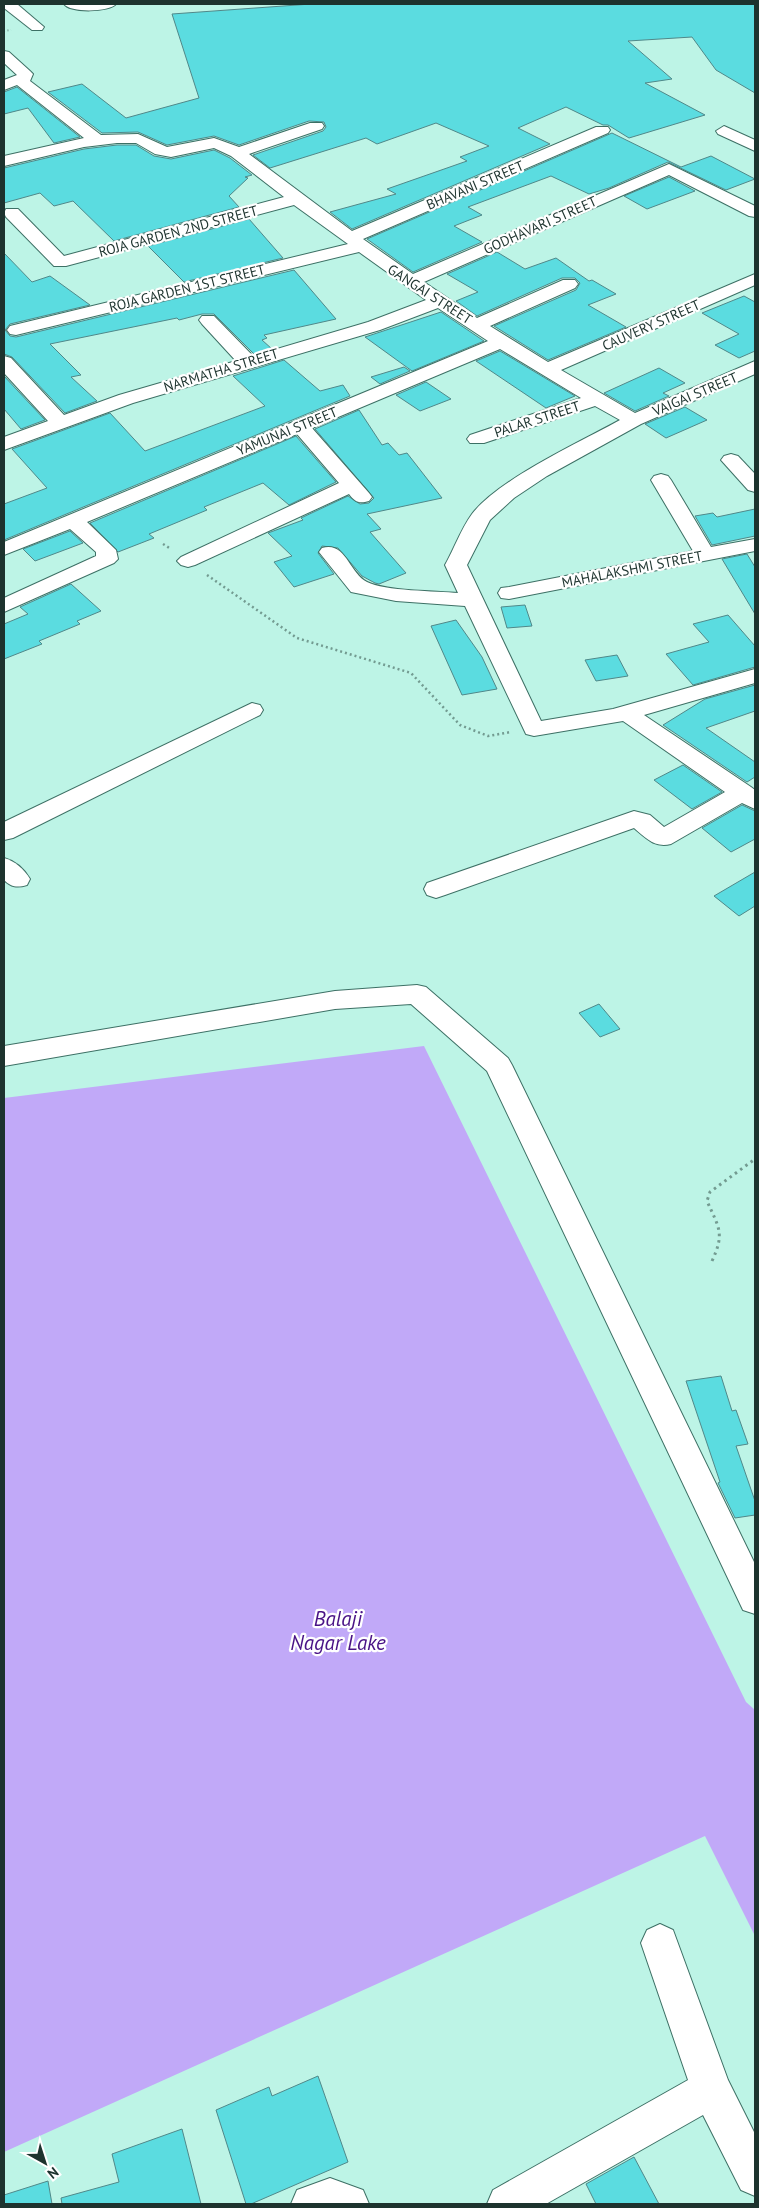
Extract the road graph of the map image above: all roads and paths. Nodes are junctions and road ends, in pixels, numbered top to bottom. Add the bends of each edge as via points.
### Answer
1 (8, 4) edge
2 (71, 4) edge
3 (110, 4) edge
4 (37, 27) dead end
5 (4, 55) edge
6 (24, 84) dead end
7 (4, 85) edge
8 (316, 126) dead end
9 (602, 130) dead end
10 (724, 131) dead end
11 (99, 141) junction
12 (755, 146) edge
13 (237, 153) junction
14 (4, 161) edge
15 (296, 199) junction
16 (755, 212) edge
17 (12, 213) dead end
18 (354, 243) junction
19 (755, 279) edge
20 (410, 282) junction
21 (569, 284) dead end
22 (440, 301) junction
23 (4, 315) edge
24 (208, 320) dead end
25 (477, 325) junction
26 (502, 342) junction
27 (10, 356) edge
28 (248, 362) junction
29 (755, 367) edge
30 (546, 370) junction
31 (598, 399) junction
32 (634, 420) junction
33 (60, 423) junction
34 (300, 426) junction
35 (477, 439) dead end
36 (4, 444) edge
37 (732, 460) dead end
38 (661, 480) dead end
39 (755, 486) edge
40 (72, 520) junction
41 (163, 544) dead end
42 (755, 545) edge
43 (4, 549) edge
44 (329, 552) dead end
45 (705, 554) junction
46 (188, 562) junction
47 (509, 593) dead end
48 (474, 600) junction
49 (4, 606) edge
50 (755, 676) edge
51 (252, 710) dead end
52 (626, 713) junction
53 (534, 728) junction
54 (749, 796) edge
55 (4, 832) edge
56 (436, 889) dead end
57 (4, 1056) edge
58 (755, 1159) edge
59 (712, 1261) dead end
60 (755, 1599) edge
61 (660, 1943) dead end
62 (711, 2089) junction
63 (755, 2176) edge
64 (311, 2204) edge
65 (349, 2204) edge
66 (508, 2204) edge

1 - 4 street
2 - 3 street
5 - 7 street via 25,74 24,78
6 - 11 street
8 - 13 street
9 - 18 street, BHAVANI STREET
10 - 12 street
11 - 13 street, GANGAI STREET via 143,139 170,153 212,143
11 - 14 street, GANGAI STREET
13 - 15 street, GANGAI STREET
15 - 17 street, ROJA GARDEN 2ND STREET via 60,262
15 - 18 street, GANGAI STREET
16 - 20 street, GODHAVARI STREET via 669,169
18 - 20 street, GANGAI STREET
18 - 27 street, ROJA GARDEN 1ST STREET
19 - 30 street, CAUVERY STREET
20 - 22 street, GANGAI STREET
21 - 25 street
22 - 25 street, GANGAI STREET
22 - 28 street, NARMATHA STREET via 374,326
23 - 27 street
24 - 28 street
25 - 26 street, GANGAI STREET
26 - 30 street, GANGAI STREET
26 - 34 street, YAMUNAI STREET
27 - 33 street
28 - 33 street, NARMATHA STREET
29 - 32 street, VAIGAI STREET
30 - 31 street, GANGAI STREET
31 - 32 street, GANGAI STREET
31 - 35 street, PALAR STREET
32 - 48 street, VAIGAI STREET via 540,472 481,518 456,565
33 - 36 street, NARMATHA STREET
34 - 40 street, YAMUNAI STREET
34 - 46 street via 357,491
37 - 39 street
38 - 45 street
40 - 43 street, YAMUNAI STREET
40 - 49 street via 106,550 107,559
41 - 46 path
42 - 45 street, MAHALAKSHMI STREET
44 - 48 street via 359,587 396,595
45 - 47 street, MAHALAKSHMI STREET
46 - 53 path via 297,638 411,673 460,725 488,736
48 - 53 street
50 - 52 street
51 - 55 street
52 - 53 street
52 - 54 street
54 - 56 street via 662,838 634,819
57 - 60 street via 335,1000 417,994 498,1065
58 - 59 path via 710,1192 707,1201 720,1231 720,1244
61 - 62 street
62 - 63 street
62 - 66 street
64 - 65 street via 330,2198

